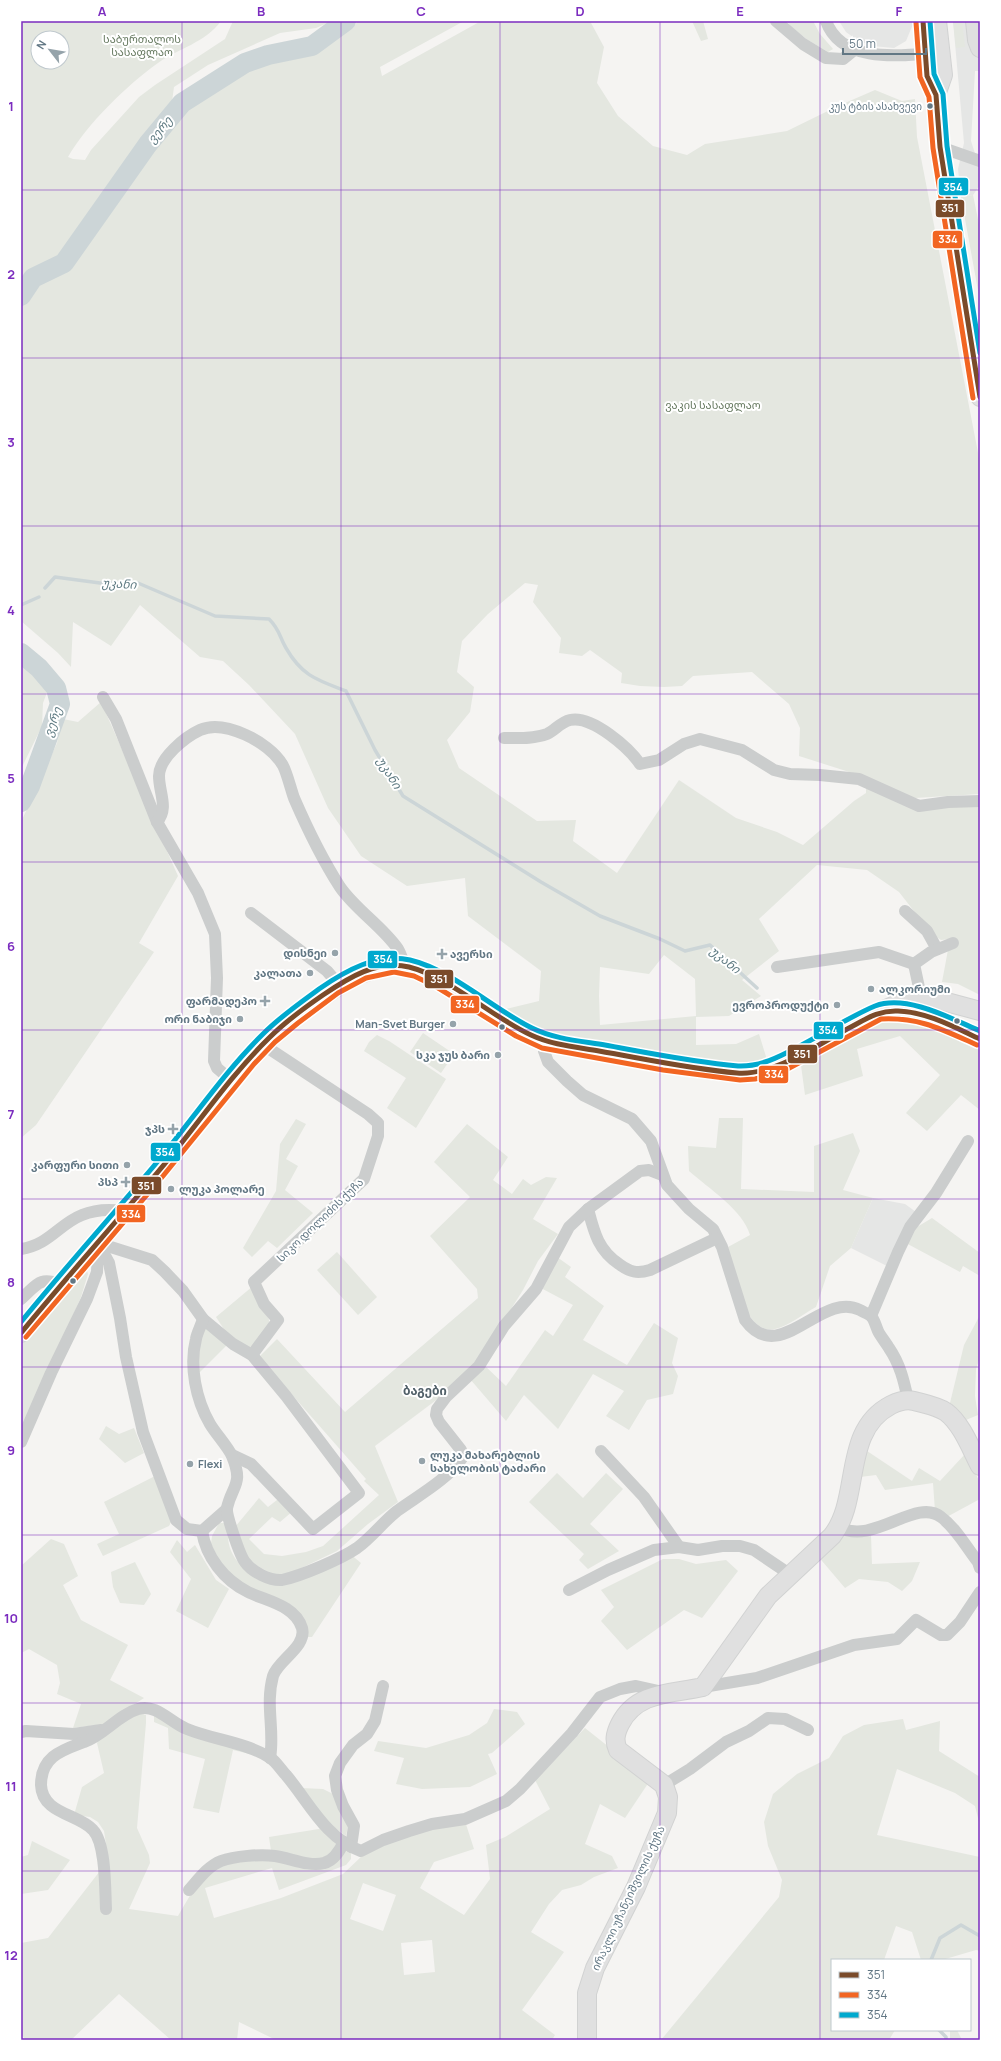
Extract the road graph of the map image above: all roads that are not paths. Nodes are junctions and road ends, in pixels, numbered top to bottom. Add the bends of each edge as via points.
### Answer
1 (776, 21) edge
2 (826, 21) edge
3 (923, 21) edge
4 (937, 21) edge
5 (975, 21) edge
6 (980, 48) edge
7 (854, 50) junction
8 (933, 53) junction
9 (940, 147) junction
10 (980, 161) edge
11 (980, 397) edge
12 (103, 697) dead end
13 (504, 738) dead end
14 (980, 801) edge
15 (157, 822) junction
16 (905, 911) dead end
17 (251, 913) dead end
18 (953, 944) dead end
19 (937, 949) junction
20 (914, 964) junction
21 (405, 966) junction
22 (777, 967) dead end
23 (339, 985) junction
24 (921, 997) junction
25 (980, 1011) edge
26 (879, 1012) junction
27 (980, 1039) edge
28 (544, 1041) junction
29 (262, 1044) junction
30 (231, 1080) junction
31 (968, 1141) dead end
32 (662, 1176) junction
33 (588, 1209) junction
34 (124, 1211) junction
35 (717, 1238) junction
36 (98, 1244) junction
37 (21, 1249) edge
38 (61, 1284) junction
39 (21, 1299) edge
40 (871, 1316) junction
41 (203, 1319) junction
42 (21, 1333) edge
43 (252, 1355) junction
44 (908, 1400) junction
45 (21, 1442) edge
46 (601, 1451) dead end
47 (232, 1455) junction
48 (980, 1466) edge
49 (227, 1509) junction
50 (839, 1527) junction
51 (202, 1531) junction
52 (679, 1547) junction
53 (980, 1568) edge
54 (789, 1576) junction
55 (569, 1590) dead end
56 (980, 1592) edge
57 (383, 1686) dead end
58 (703, 1687) junction
59 (664, 1692) junction
60 (106, 1729) junction
61 (808, 1730) dead end
62 (21, 1732) edge
63 (270, 1758) junction
64 (664, 1785) junction
65 (347, 1844) junction
66 (190, 1890) dead end
67 (106, 1909) dead end
68 (587, 2040) edge

1 - 7 street via 803,44 826,58 843,59
2 - 7 street via 828,28 838,40
3 - 8 main road
4 - 8 main road
5 - 6 main road
7 - 8 street via 893,55
8 - 9 main road via 943,75 936,96
9 - 10 street
9 - 11 main road
12 - 15 street via 116,719
13 - 14 street via 547,734 572,720 586,721 615,740 640,764 660,760 684,744 700,739 742,750 760,763 790,774 858,779 919,806
15 - 21 street via 164,810 159,774 171,752 199,731 210,727 227,728 258,742 283,764 294,799 322,857 342,889 399,950
15 - 30 street via 198,893 215,934 217,978 214,1061 217,1068
16 - 19 street via 927,931
17 - 23 street via 327,971
18 - 19 street
19 - 20 street
20 - 22 street via 879,952
20 - 24 street
21 - 23 main road via 379,968 352,977
21 - 28 main road via 439,980 502,1020
23 - 29 main road via 286,1022
24 - 25 main road
24 - 26 main road
26 - 27 main road via 898,1011 928,1016
26 - 28 main road via 784,1063 754,1072 727,1072 664,1063
28 - 32 street via 548,1062 567,1081 583,1095 625,1114 638,1124 655,1149
29 - 30 main road
29 - 43 street, სიკო დოლიძის ქუჩა via 368,1114 378,1123 378,1136 364,1179 254,1282 264,1304 278,1320
30 - 34 main road
31 - 40 street via 936,1193 910,1227
32 - 33 street via 649,1170 640,1171
32 - 35 street via 674,1194 706,1222
33 - 35 street via 596,1238 602,1249 630,1272 650,1270
33 - 49 street via 569,1227 536,1289 504,1326 479,1366 437,1409 436,1415 461,1450 462,1458 443,1478 395,1512 356,1548 330,1563 281,1580 266,1578 245,1564 239,1554
34 - 36 main road
34 - 37 street via 111,1209 80,1215 43,1242 34,1247
35 - 40 street via 726,1258 745,1320 755,1332 777,1336 840,1308 850,1307
36 - 38 main road
36 - 41 street via 152,1260 183,1291
36 - 45 street via 97,1272 87,1299
36 - 51 street via 109,1263 143,1432 176,1520 187,1529
38 - 39 street via 48,1280 41,1282
38 - 42 main road
40 - 44 street via 878,1333 898,1362
41 - 43 street via 233,1344
41 - 47 street via 196,1339 194,1365 198,1396 207,1418
43 - 47 street via 359,1493 313,1530 251,1464
44 - 48 main road via 935,1407 950,1416
44 - 50 main road via 896,1402 886,1408 868,1427 855,1459 846,1508
46 - 52 street via 644,1497
47 - 49 street via 238,1477
49 - 51 street
50 - 53 street via 858,1532 884,1526 910,1515 934,1513 947,1523
50 - 54 main road
51 - 63 street via 207,1551 225,1576 246,1592 274,1602 290,1612 302,1629 296,1648 280,1663 273,1674 269,1695 272,1744
52 - 54 street via 698,1550 722,1546 754,1550
52 - 55 street via 654,1550
54 - 58 main road via 768,1596
56 - 58 street via 948,1635 940,1635 916,1620 897,1639 854,1645 757,1678
57 - 65 street via 375,1721 367,1734 353,1746 340,1763 335,1776 343,1806 354,1826
58 - 59 main road
59 - 64 main road via 633,1706 623,1717 614,1742 618,1750
59 - 65 street via 636,1686 600,1697 572,1733 506,1801 465,1819 409,1830 361,1851
60 - 62 street via 74,1734
60 - 63 street via 138,1709 152,1709 188,1730 250,1748
60 - 67 street via 90,1740 57,1752 48,1762 41,1786 55,1809 94,1830 103,1855
61 - 64 street via 785,1718 768,1718 726,1742
63 - 65 street via 300,1791 319,1820
64 - 68 main road, ირაკლი უჩანეიშვილის ქუჩა via 668,1797 667,1813 636,1887 598,1962 588,1993
65 - 66 street via 337,1855 324,1863 305,1862 274,1855 235,1857 219,1861 207,1870

